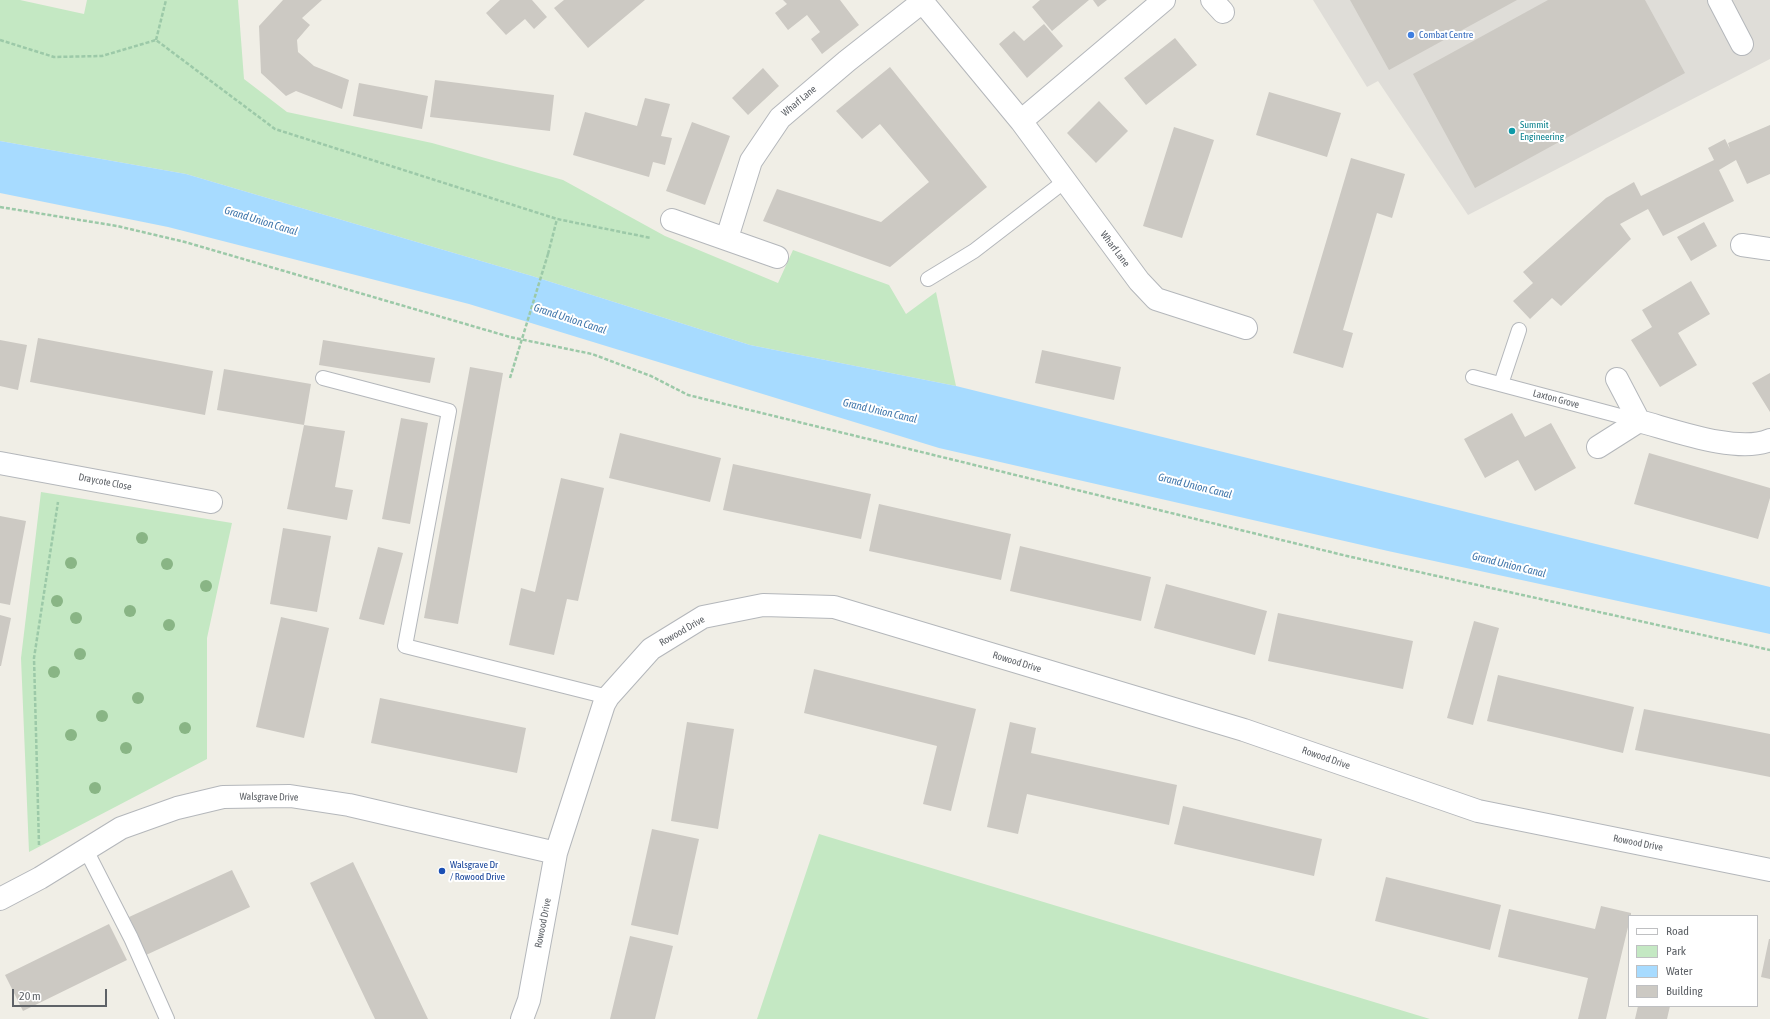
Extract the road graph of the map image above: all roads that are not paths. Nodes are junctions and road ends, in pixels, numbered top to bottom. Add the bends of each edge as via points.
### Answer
1 (1164, 0) edge
2 (1719, 0) edge
3 (922, 1) edge
4 (1742, 44) dead end
5 (1021, 121) junction
6 (1065, 181) junction
7 (672, 220) road end
8 (727, 238) junction
9 (1742, 245) dead end
10 (1770, 249) edge
11 (777, 256) dead end
12 (928, 279) dead end
13 (1246, 328) dead end
14 (1519, 330) dead end
15 (1473, 377) dead end
16 (322, 378) dead end
17 (1617, 379) dead end
18 (1501, 384) junction
19 (1639, 421) junction
20 (1770, 440) edge
21 (1598, 447) dead end
22 (0, 463) edge
23 (211, 502) dead end
24 (608, 697) junction
25 (86, 850) junction
26 (556, 853) junction
27 (1770, 870) edge
28 (0, 900) edge
29 (167, 1019) edge
30 (522, 1019) edge

1 - 5 street
2 - 4 street
3 - 5 street, Wharf Lane
3 - 8 street, Wharf Lane via 780,118 751,160
5 - 6 street, Wharf Lane
6 - 12 lane via 974,251
6 - 13 street, Wharf Lane via 1139,281 1156,299
7 - 8 street
8 - 11 street
9 - 10 street
14 - 18 lane
15 - 18 lane, Laxton Grove
16 - 24 lane via 449,411 405,646
17 - 19 street
18 - 19 lane, Laxton Grove
19 - 20 street, Laxton Grove via 1727,444 1763,443
19 - 21 street
22 - 23 street, Draycote Close
24 - 26 street, Rowood Drive
24 - 27 street, Rowood Drive via 651,649 703,617 763,605 834,607 1244,730 1478,811
25 - 26 street, Walsgrave Drive via 121,828 177,808 223,797 290,796 349,806
25 - 28 street, Walsgrave Drive
25 - 29 lane via 131,938
26 - 30 street, Rowood Drive via 529,1000

